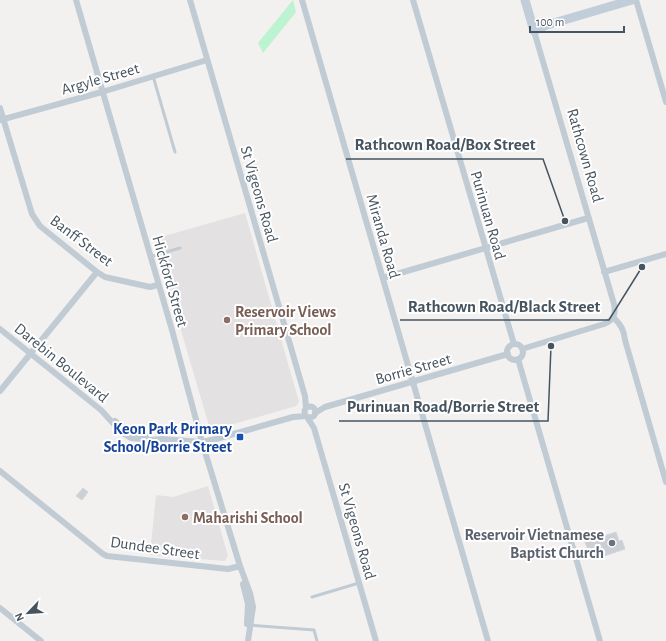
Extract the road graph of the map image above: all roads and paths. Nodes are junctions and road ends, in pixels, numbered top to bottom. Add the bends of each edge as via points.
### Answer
1 (76, 0) edge
2 (190, 0) edge
3 (302, 0) edge
4 (413, 0) edge
5 (525, 0) edge
6 (632, 0) edge
7 (636, 0) edge
8 (534, 29) junction
9 (207, 60) junction
10 (153, 76) junction
11 (102, 92) junction
12 (666, 102) edge
13 (0, 108) edge
14 (2, 120) edge
15 (175, 152) dead end
16 (588, 218) junction
17 (180, 248) dead end
18 (485, 249) junction
19 (666, 254) edge
20 (150, 257) junction
21 (97, 272) junction
22 (604, 272) junction
23 (383, 278) junction
24 (158, 285) junction
25 (612, 319) junction
26 (0, 329) edge
27 (514, 344) junction
28 (522, 349) junction
29 (31, 353) junction
30 (508, 354) junction
31 (518, 359) junction
32 (412, 382) junction
33 (0, 391) edge
34 (310, 412) junction
35 (202, 442) junction
36 (0, 470) edge
37 (666, 482) edge
38 (241, 567) junction
39 (360, 583) junction
40 (312, 597) dead end
41 (0, 608) edge
42 (249, 625) junction
43 (248, 638) edge
44 (41, 641) edge
45 (317, 641) edge
46 (376, 641) edge
47 (488, 641) edge
48 (600, 641) edge

1 - 11 street, Hickford Street
2 - 9 street, St Vigeons Road
3 - 23 street, Miranda Road
4 - 18 street, Purinuan Road
5 - 8 street, Rathcown Road
6 - 8 street via 547,25 539,25
7 - 12 street
8 - 16 street, Rathcown Road
9 - 10 street, Argyle Street
9 - 34 street, St Vigeons Road
10 - 11 street, Argyle Street
10 - 15 lane
11 - 14 street, Argyle Street
11 - 20 street, Hickford Street
13 - 14 street, Banff Street
14 - 21 street, Banff Street via 32,214 40,226
16 - 18 street
16 - 22 street, Rathcown Road
17 - 20 lane
18 - 23 street
18 - 27 street, Purinuan Road
19 - 22 street
20 - 24 street, Hickford Street
21 - 24 street, Banff Street via 105,277 150,287
21 - 29 street
22 - 25 street, Rathcown Road via 615,309
23 - 32 street, Miranda Road
24 - 35 street, Hickford Street
25 - 28 street via 603,325
25 - 37 street via 624,340
26 - 29 street, Darebin Boulevard
27 - 28 street
27 - 30 street via 509,348
28 - 31 street via 522,356
29 - 33 street
29 - 35 street, Darebin Boulevard via 107,416 133,434
30 - 31 street via 511,358
30 - 32 street, Borrie Street
31 - 48 street
32 - 34 street, Borrie Street
32 - 47 street, Miranda Road
34 - 35 street
34 - 39 street, St Vigeons Road
35 - 38 street, Hickford Street
36 - 38 street, Dundee Street via 107,556 228,569
38 - 42 street, Hickford Street via 252,602
39 - 40 lane
39 - 46 street, St Vigeons Road
41 - 44 street
42 - 43 street, Hickford Street
42 - 45 lane via 314,630

